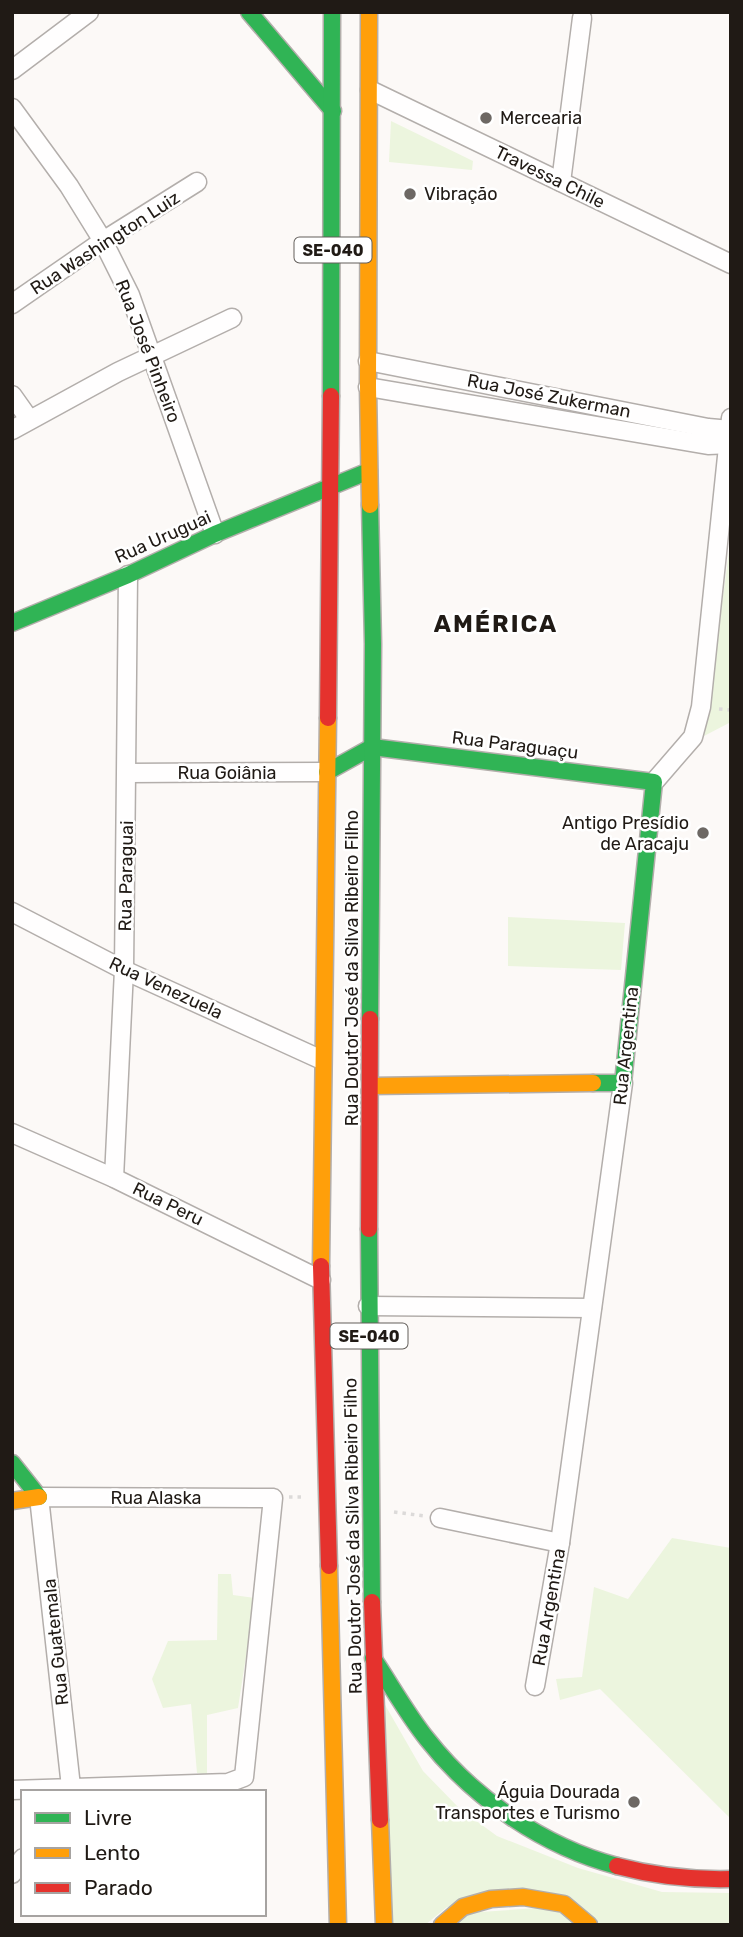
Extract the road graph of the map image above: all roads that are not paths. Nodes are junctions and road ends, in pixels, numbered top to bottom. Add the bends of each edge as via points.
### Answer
1 (89, 12) edge
2 (249, 12) edge
3 (332, 12) edge
4 (369, 12) edge
5 (582, 18) dead end
6 (12, 70) edge
7 (370, 90) junction
8 (12, 108) edge
9 (333, 111) junction
10 (561, 182) junction
11 (197, 183) dead end
12 (103, 242) junction
13 (731, 264) edge
14 (12, 304) edge
15 (232, 318) dead end
16 (150, 355) junction
17 (368, 361) junction
18 (368, 387) junction
19 (12, 395) edge
20 (29, 419) junction
21 (12, 430) edge
22 (730, 433) edge
23 (369, 471) junction
24 (330, 488) junction
25 (215, 534) junction
26 (128, 575) junction
27 (12, 623) edge
28 (372, 747) junction
29 (327, 772) junction
30 (127, 774) junction
31 (654, 782) junction
32 (12, 912) edge
33 (124, 970) junction
34 (323, 1060) junction
35 (623, 1083) junction
36 (370, 1086) junction
37 (12, 1133) edge
38 (114, 1178) junction
39 (321, 1280) junction
40 (368, 1306) junction
41 (592, 1308) junction
42 (12, 1463) edge
43 (39, 1497) junction
44 (12, 1501) edge
45 (440, 1518) road end
46 (560, 1543) junction
47 (373, 1658) junction
48 (535, 1686) dead end
49 (12, 1790) edge
50 (69, 1790) edge
51 (731, 1879) edge
52 (338, 1925) edge
53 (384, 1925) edge
54 (442, 1925) edge
55 (589, 1925) edge

1 - 6 street
2 - 9 main road
3 - 9 main road, Rua Doutor José da Silva Ribeiro Filho / SE-040
4 - 7 main road, Rua Doutor José da Silva Ribeiro Filho / SE-040
5 - 10 street
7 - 10 street, Travessa Chile
7 - 17 main road, Rua Doutor José da Silva Ribeiro Filho / SE-040
8 - 12 street, Rua José Pinheiro
9 - 24 main road, Rua Doutor José da Silva Ribeiro Filho / SE-040
10 - 13 street, Travessa Chile
11 - 12 street, Rua Washington Luiz
12 - 14 street, Rua Washington Luiz
12 - 16 street, Rua José Pinheiro via 130,295
15 - 16 street
16 - 20 street
16 - 25 street, Rua José Pinheiro
17 - 18 main road, Rua Doutor José da Silva Ribeiro Filho / SE-040
17 - 22 street, Rua José Zukerman
18 - 22 street, Rua José Zukerman via 708,445
18 - 23 main road, Rua Doutor José da Silva Ribeiro Filho / SE-040
19 - 20 street
20 - 21 street
22 - 31 street via 701,707 693,737
23 - 24 main road, Rua Uruguai
23 - 28 main road, Rua Doutor José da Silva Ribeiro Filho / SE-040
24 - 25 main road, Rua Uruguai
24 - 29 main road, Rua Doutor José da Silva Ribeiro Filho / SE-040
25 - 26 main road, Rua Uruguai
26 - 27 main road, Rua Uruguai
26 - 30 street, Rua Paraguai
28 - 29 main road
28 - 31 main road, Rua Paraguaçu
28 - 36 main road, Rua Doutor José da Silva Ribeiro Filho / SE-040
29 - 30 street, Rua Goiânia
29 - 34 main road, Rua Doutor José da Silva Ribeiro Filho / SE-040
30 - 33 street, Rua Paraguai
31 - 35 main road, Rua Argentina
32 - 33 street, Rua Venezuela
33 - 34 street, Rua Venezuela
33 - 38 street, Rua Paraguai
34 - 39 main road, Rua Doutor José da Silva Ribeiro Filho / SE-040
35 - 36 main road
35 - 41 street, Rua Argentina
36 - 40 main road, Rua Doutor José da Silva Ribeiro Filho / SE-040
37 - 38 street, Rua Peru
38 - 39 street, Rua Peru
39 - 52 main road, Rua Doutor José da Silva Ribeiro Filho / SE-040
40 - 41 street
40 - 47 main road, Rua Doutor José da Silva Ribeiro Filho / SE-040
41 - 46 street, Rua Argentina
42 - 43 main road
43 - 44 main road
43 - 50 street, Rua Guatemala
43 - 50 street, Rua Alaska via 272,1497 243,1777 228,1783
45 - 46 street
46 - 48 street, Rua Argentina
47 - 51 main road via 449,1766 486,1798 549,1840 603,1862 669,1878
47 - 53 main road, Rua Doutor José da Silva Ribeiro Filho / SE-040
49 - 50 street
54 - 55 main road via 463,1907 523,1897 564,1904

